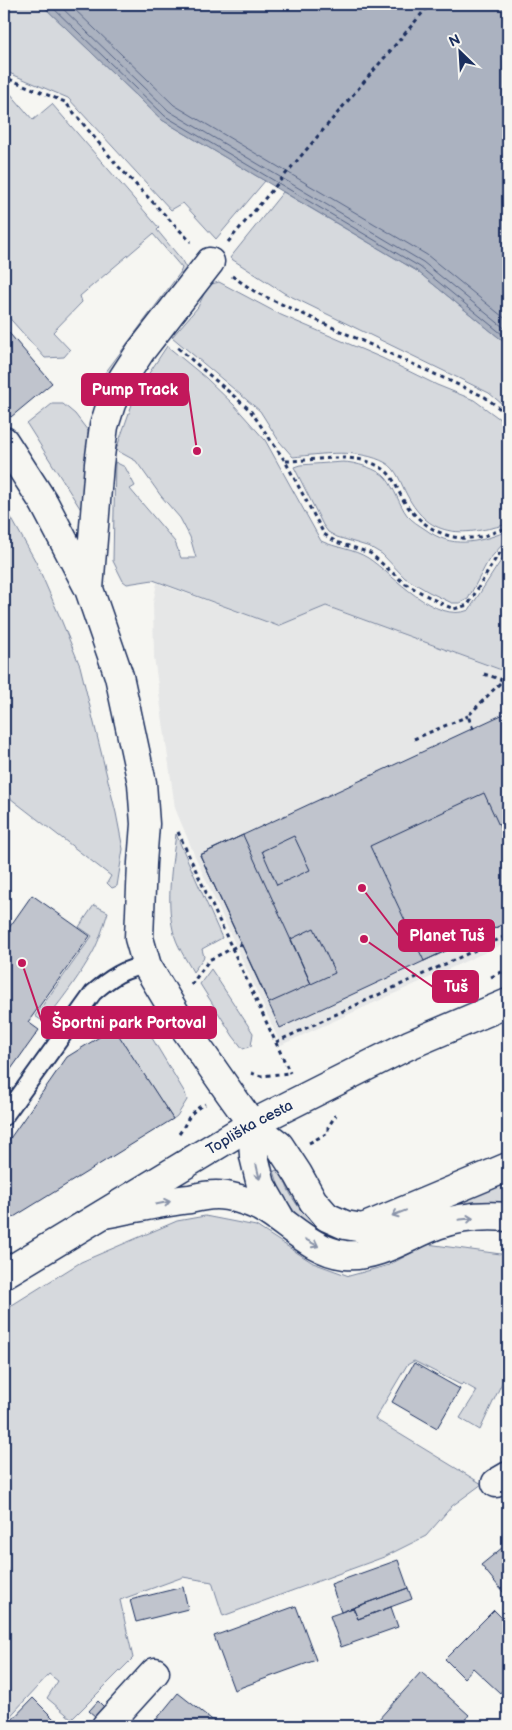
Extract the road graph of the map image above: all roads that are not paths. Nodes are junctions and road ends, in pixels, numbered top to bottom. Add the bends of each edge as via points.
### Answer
1 (210, 262) road end
2 (4, 441) edge
3 (89, 589) junction
4 (147, 966) junction
5 (508, 1003) edge
6 (4, 1117) edge
7 (252, 1124) junction
8 (508, 1167) edge
9 (98, 1216) junction
10 (508, 1217) edge
11 (282, 1221) junction
12 (4, 1274) edge
13 (155, 1672) dead end
14 (106, 1726) edge

1 - 3 street via 140,352 111,404 104,426 99,464
2 - 3 street via 44,503
3 - 4 street via 119,676 142,783 145,824 139,938
4 - 6 lane via 125,970 93,993
4 - 7 street via 183,1026
5 - 7 street, Topliška cesta via 409,1045
8 -> 7 street via 363,1228 345,1226 327,1217 313,1201 279,1145
7 - 9 street, Topliška cesta
7 -> 11 street via 254,1156 261,1185
9 -> 11 street via 168,1201 217,1195 259,1206
9 - 12 street, Topliška cesta
11 -> 10 street via 308,1242 345,1255 367,1254 438,1224 459,1219
13 - 14 street

